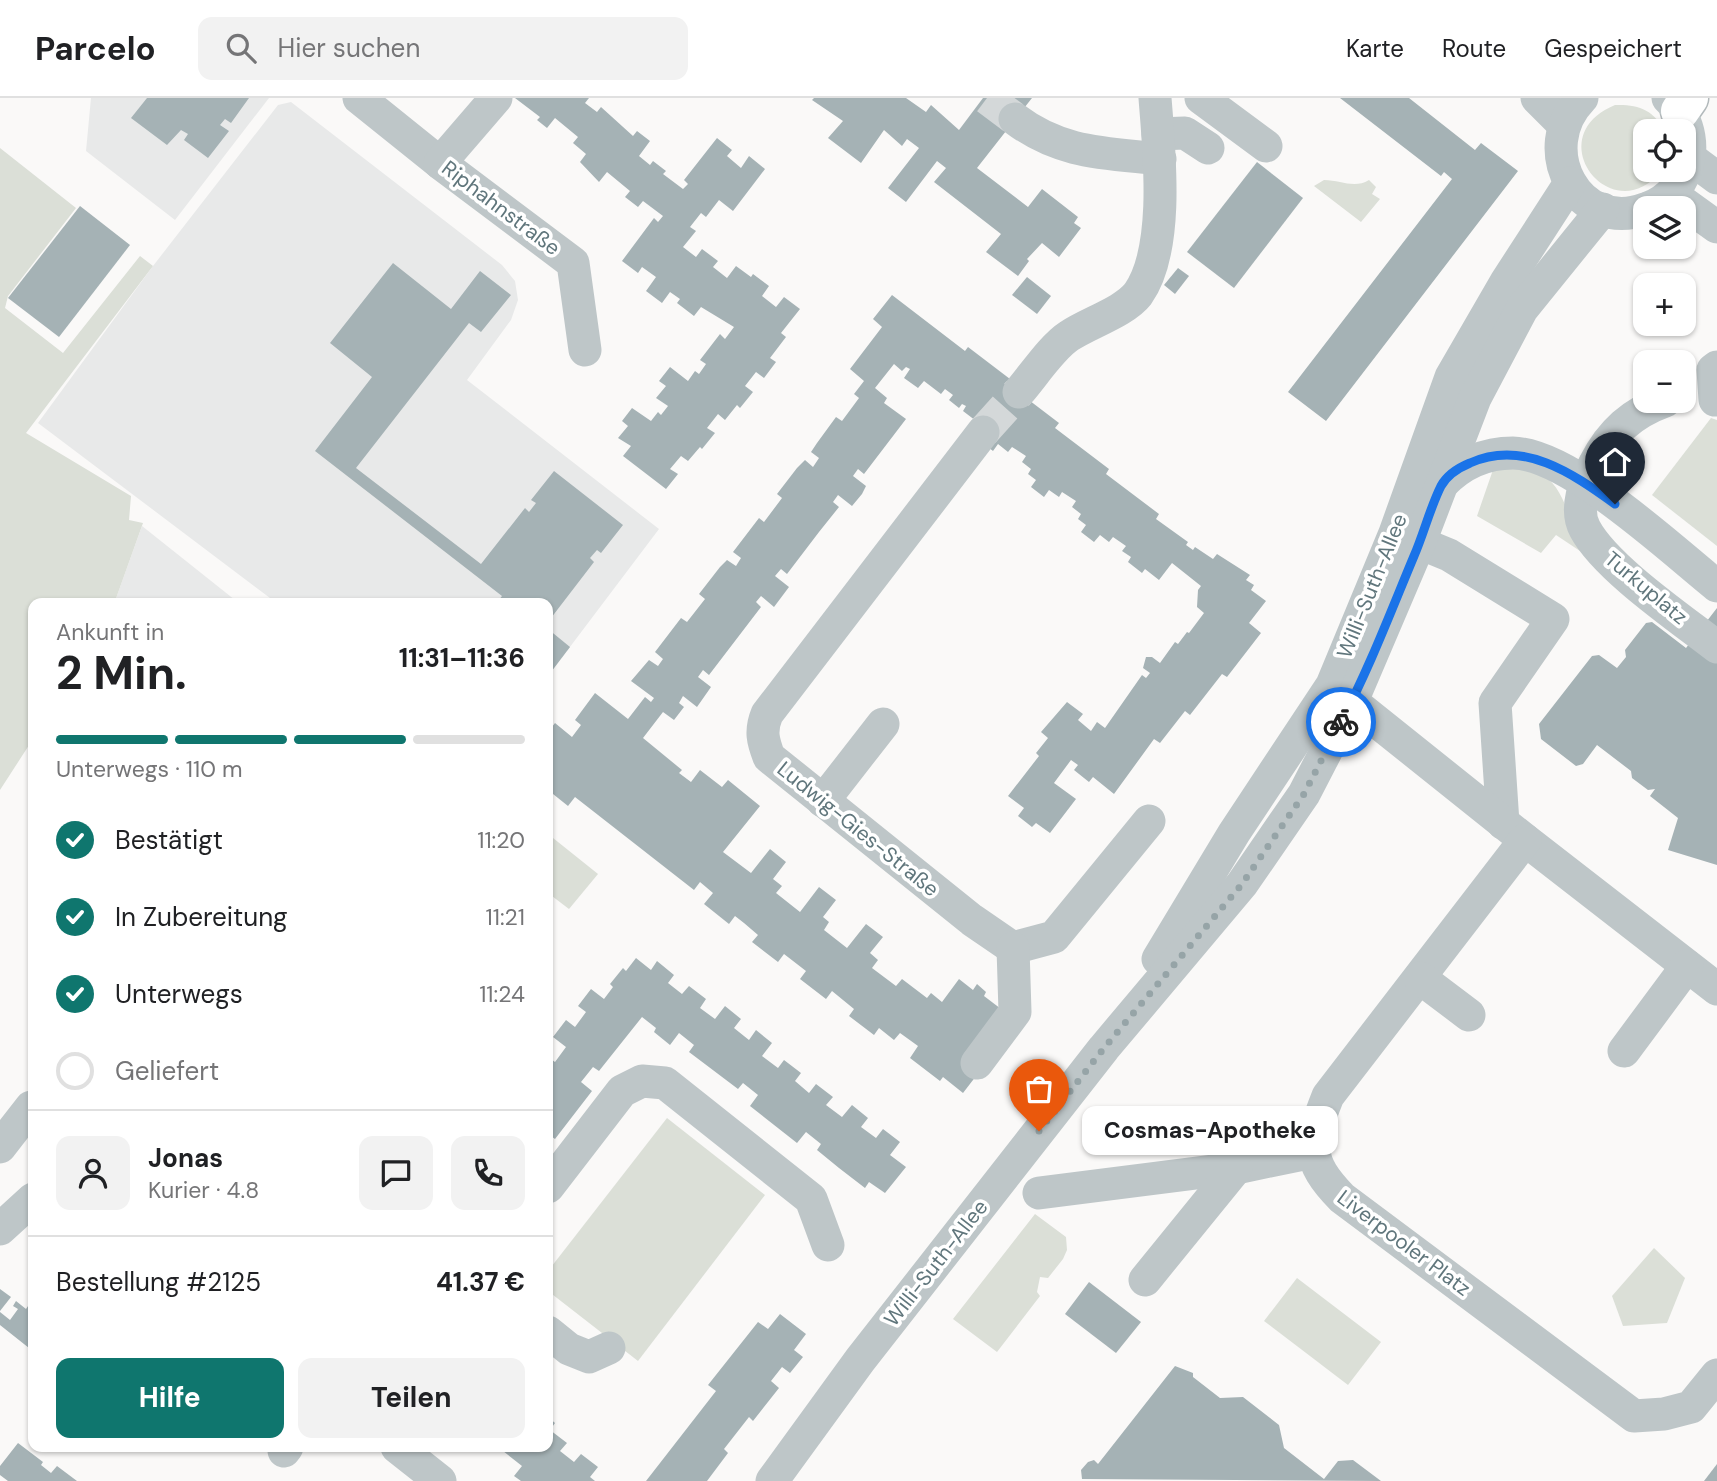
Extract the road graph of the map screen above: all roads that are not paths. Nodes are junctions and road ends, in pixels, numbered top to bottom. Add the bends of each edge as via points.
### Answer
1 (359, 98) edge
2 (496, 98) edge
3 (1155, 98) edge
4 (1201, 98) edge
5 (1537, 98) edge
6 (1679, 102) edge
7 (1573, 111) edge
8 (1015, 119) tunnel mouth
9 (1684, 119) edge
10 (1159, 146) junction
11 (1266, 146) dead end
12 (1208, 148) dead end
13 (1696, 162) edge
14 (440, 163) junction
15 (1717, 178) edge
16 (1679, 182) edge
17 (1570, 183) junction
18 (1664, 196) edge
19 (1603, 209) junction
20 (1633, 210) edge
21 (1696, 219) edge
22 (1717, 227) edge
23 (585, 351) dead end
24 (1717, 367) edge
25 (1019, 392) tunnel mouth
26 (1705, 401) edge
27 (1636, 413) edge
28 (983, 432) tunnel mouth
29 (1584, 482) junction
30 (1442, 484) junction
31 (1407, 538) junction
32 (1717, 586) edge
33 (1717, 647) edge
34 (1342, 693) junction
35 (883, 724) dead end
36 (823, 801) junction
37 (1149, 821) dead end
38 (1514, 832) junction
39 (1013, 948) junction
40 (1687, 966) junction
41 (1420, 978) junction
42 (1717, 989) edge
43 (1469, 1016) dead end
44 (1624, 1051) dead end
45 (977, 1063) dead end
46 (28, 1110) edge
47 (0, 1147) edge
48 (1313, 1152) junction
49 (1236, 1168) junction
50 (553, 1181) edge
51 (1039, 1193) dead end
52 (28, 1204) edge
53 (0, 1229) edge
54 (828, 1245) dead end
55 (1145, 1280) dead end
56 (553, 1336) edge
57 (609, 1348) dead end
58 (1717, 1376) edge
59 (403, 1452) edge
60 (440, 1481) edge
61 (772, 1481) edge

1 - 14 street, Riphahnstraße
2 - 14 street
3 - 10 street
4 - 11 street
5 - 7 street
6 - 9 street
7 - 17 street via 1559,144
8 - 10 street via 1032,132 1068,147
10 - 12 street via 1185,133
10 - 25 street via 1155,244 1137,295 1066,337
13 - 15 street
14 - 23 street, Riphahnstraße via 573,263
16 - 18 street
17 - 19 street
17 - 31 street, Willi-Suth-Allee via 1451,377
19 - 20 street via 1621,213
19 - 30 street, Willi-Suth-Allee via 1522,309 1475,398
21 - 22 street
24 - 26 street
27 - 29 street, Turkuplatz via 1625,420 1601,451
28 - 36 street, Ludwig-Gies-Straße via 767,714 762,729 769,758
29 - 30 street via 1550,463 1515,453 1484,457 1456,470
29 - 32 street
29 - 33 street, Turkuplatz via 1584,528 1609,561
30 - 31 street, Willi-Suth-Allee
31 - 34 street, Willi-Suth-Allee
31 - 38 street via 1449,555 1553,620 1495,703
34 - 38 street
34 - 61 street, Willi-Suth-Allee via 1234,833 1104,1048 860,1360
35 - 36 street
36 - 39 street, Ludwig-Gies-Straße
37 - 39 street via 1054,937
38 - 40 street
38 - 41 street
39 - 45 street via 1015,1012
40 - 42 street
40 - 44 street
41 - 43 street
41 - 48 street via 1328,1097 1317,1123
46 - 47 street
48 - 49 street
48 - 58 street, Liverpooler Platz via 1321,1177 1342,1198 1634,1416 1691,1407
49 - 51 street
49 - 55 street
50 - 54 street via 622,1091 642,1081 657,1080 811,1199
52 - 53 street
56 - 57 street via 589,1357
59 - 60 street

